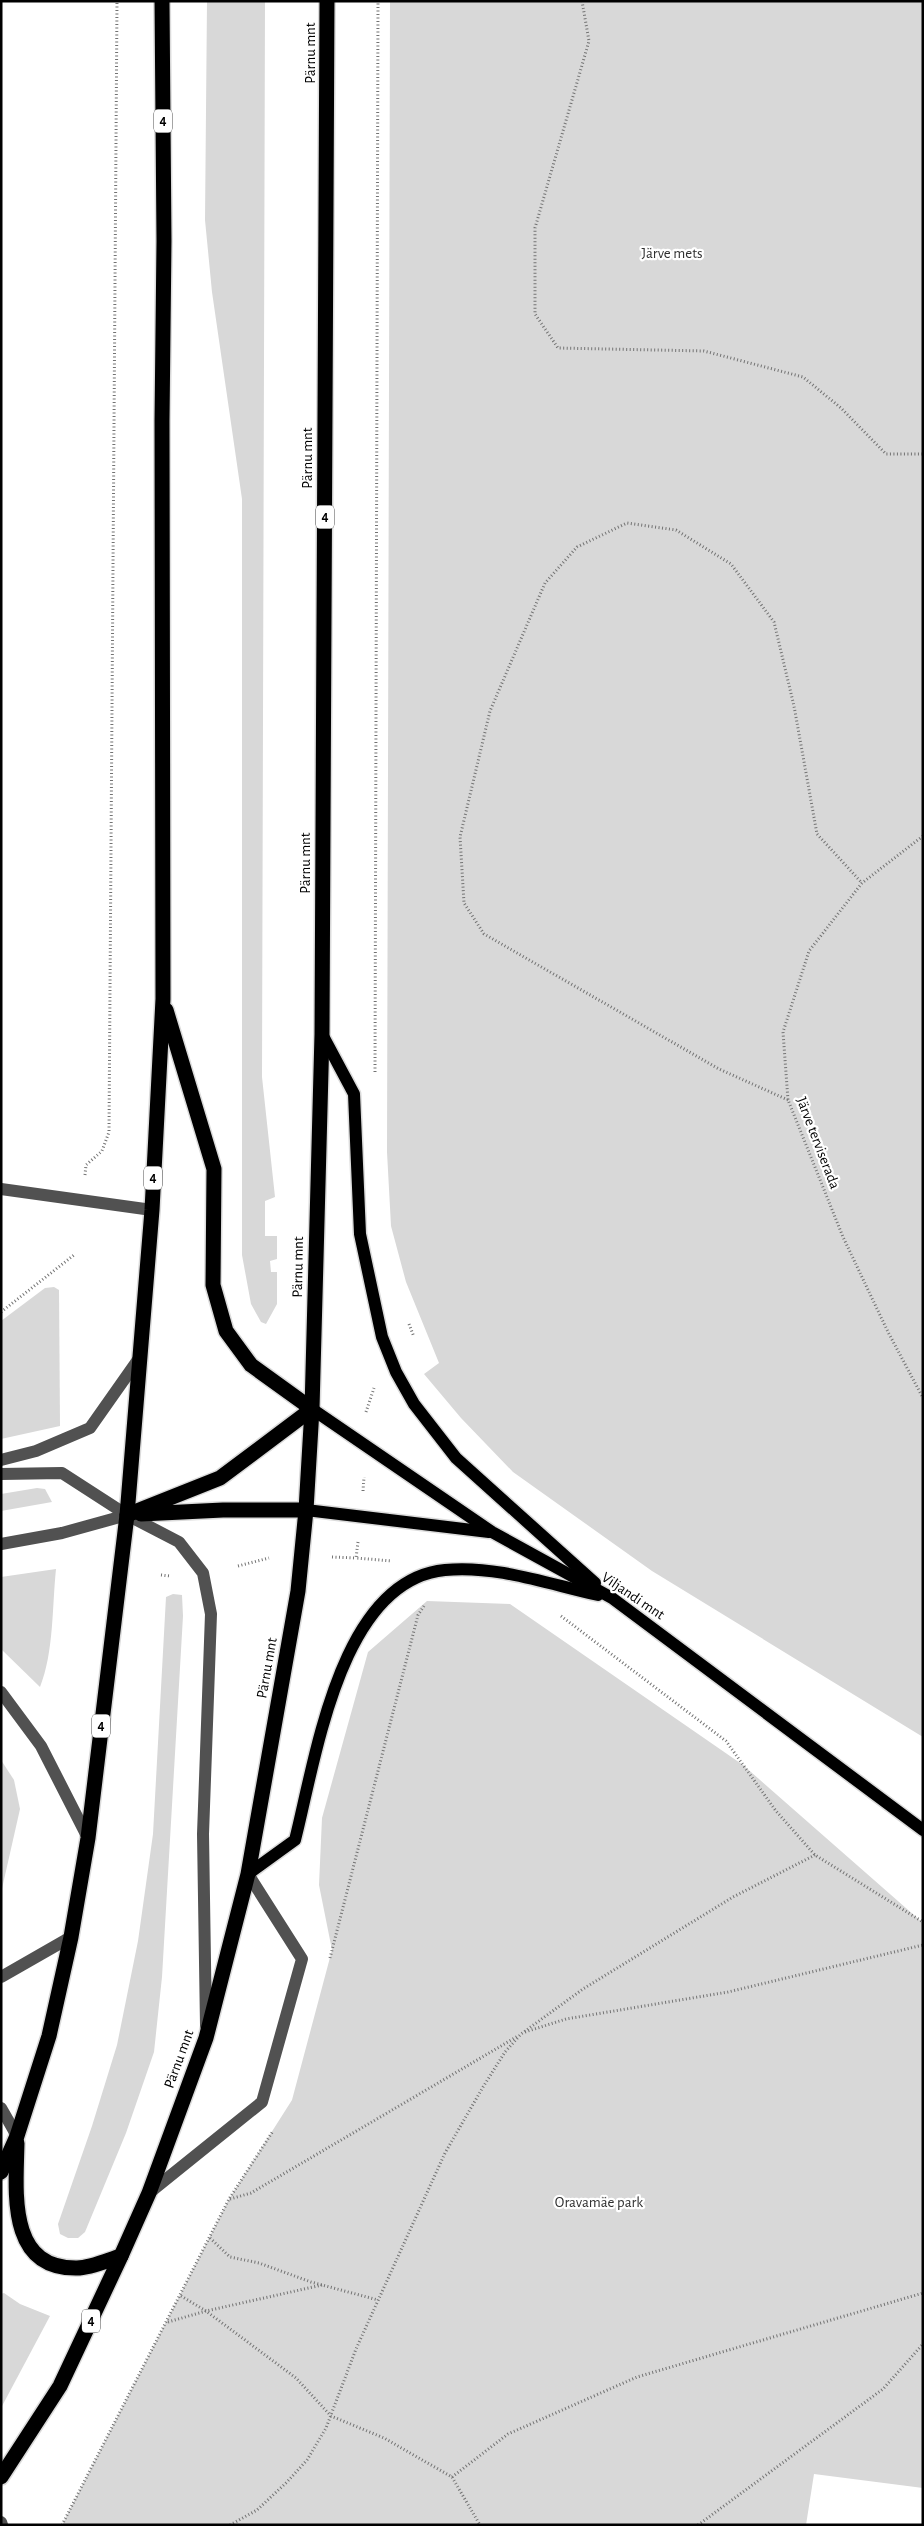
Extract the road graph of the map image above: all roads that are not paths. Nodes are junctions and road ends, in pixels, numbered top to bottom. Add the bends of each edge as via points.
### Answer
1 (162, 1) edge
2 (327, 1) edge
3 (163, 1000) junction
4 (322, 1034) junction
5 (1, 1189) edge
6 (152, 1210) junction
7 (140, 1357) junction
8 (312, 1409) junction
9 (1, 1460) edge
10 (1, 1474) edge
11 (306, 1510) junction
12 (126, 1515) junction
13 (492, 1532) junction
14 (1, 1544) edge
15 (612, 1598) junction
16 (1, 1692) edge
17 (923, 1830) edge
18 (88, 1838) junction
19 (248, 1874) junction
20 (71, 1936) junction
21 (1, 1977) edge
22 (206, 2038) junction
23 (1, 2108) edge
24 (17, 2136) junction
25 (1, 2172) edge
26 (148, 2193) junction
27 (121, 2256) junction
28 (1, 2477) edge

1 - 3 highway, 4
2 - 4 highway, Pärnu mnt / 4
3 - 6 highway, 4
3 - 8 highway via 214,1168 213,1285 226,1331 251,1366
4 - 8 highway, Pärnu mnt / 4
4 - 15 main road via 354,1094 360,1234 382,1338 396,1372 414,1404 456,1458
5 - 6 lane
6 - 7 highway, 4
7 - 9 lane via 90,1428 36,1451
7 - 12 highway, 4
8 - 11 highway, Pärnu mnt / 4
8 - 12 highway via 220,1478
8 - 13 main road, Viljandi mnt
10 - 12 lane via 62,1473
11 - 12 highway
11 - 13 main road
11 - 19 highway, Pärnu mnt / 4 via 298,1591
12 - 14 lane via 62,1533
12 - 18 highway, 4
12 - 22 lane via 179,1542 203,1573 211,1614 203,1834
13 - 15 main road, Viljandi mnt
15 - 17 main road, Viljandi mnt
15 - 19 main road via 488,1570 444,1570 407,1580 372,1612 350,1646 331,1699 295,1840
16 - 18 lane via 41,1746
18 - 20 highway, 4
19 - 22 highway, Pärnu mnt / 4
19 - 26 lane via 302,1959 262,2102
20 - 21 lane
20 - 24 highway, 4 via 49,2036
22 - 26 highway, Pärnu mnt / 4
23 - 24 lane
24 - 25 highway, 4
24 - 27 highway via 15,2206 29,2249 52,2265 78,2268
26 - 27 highway, Pärnu mnt / 4
27 - 28 highway, Pärnu mnt / 4 via 60,2386

